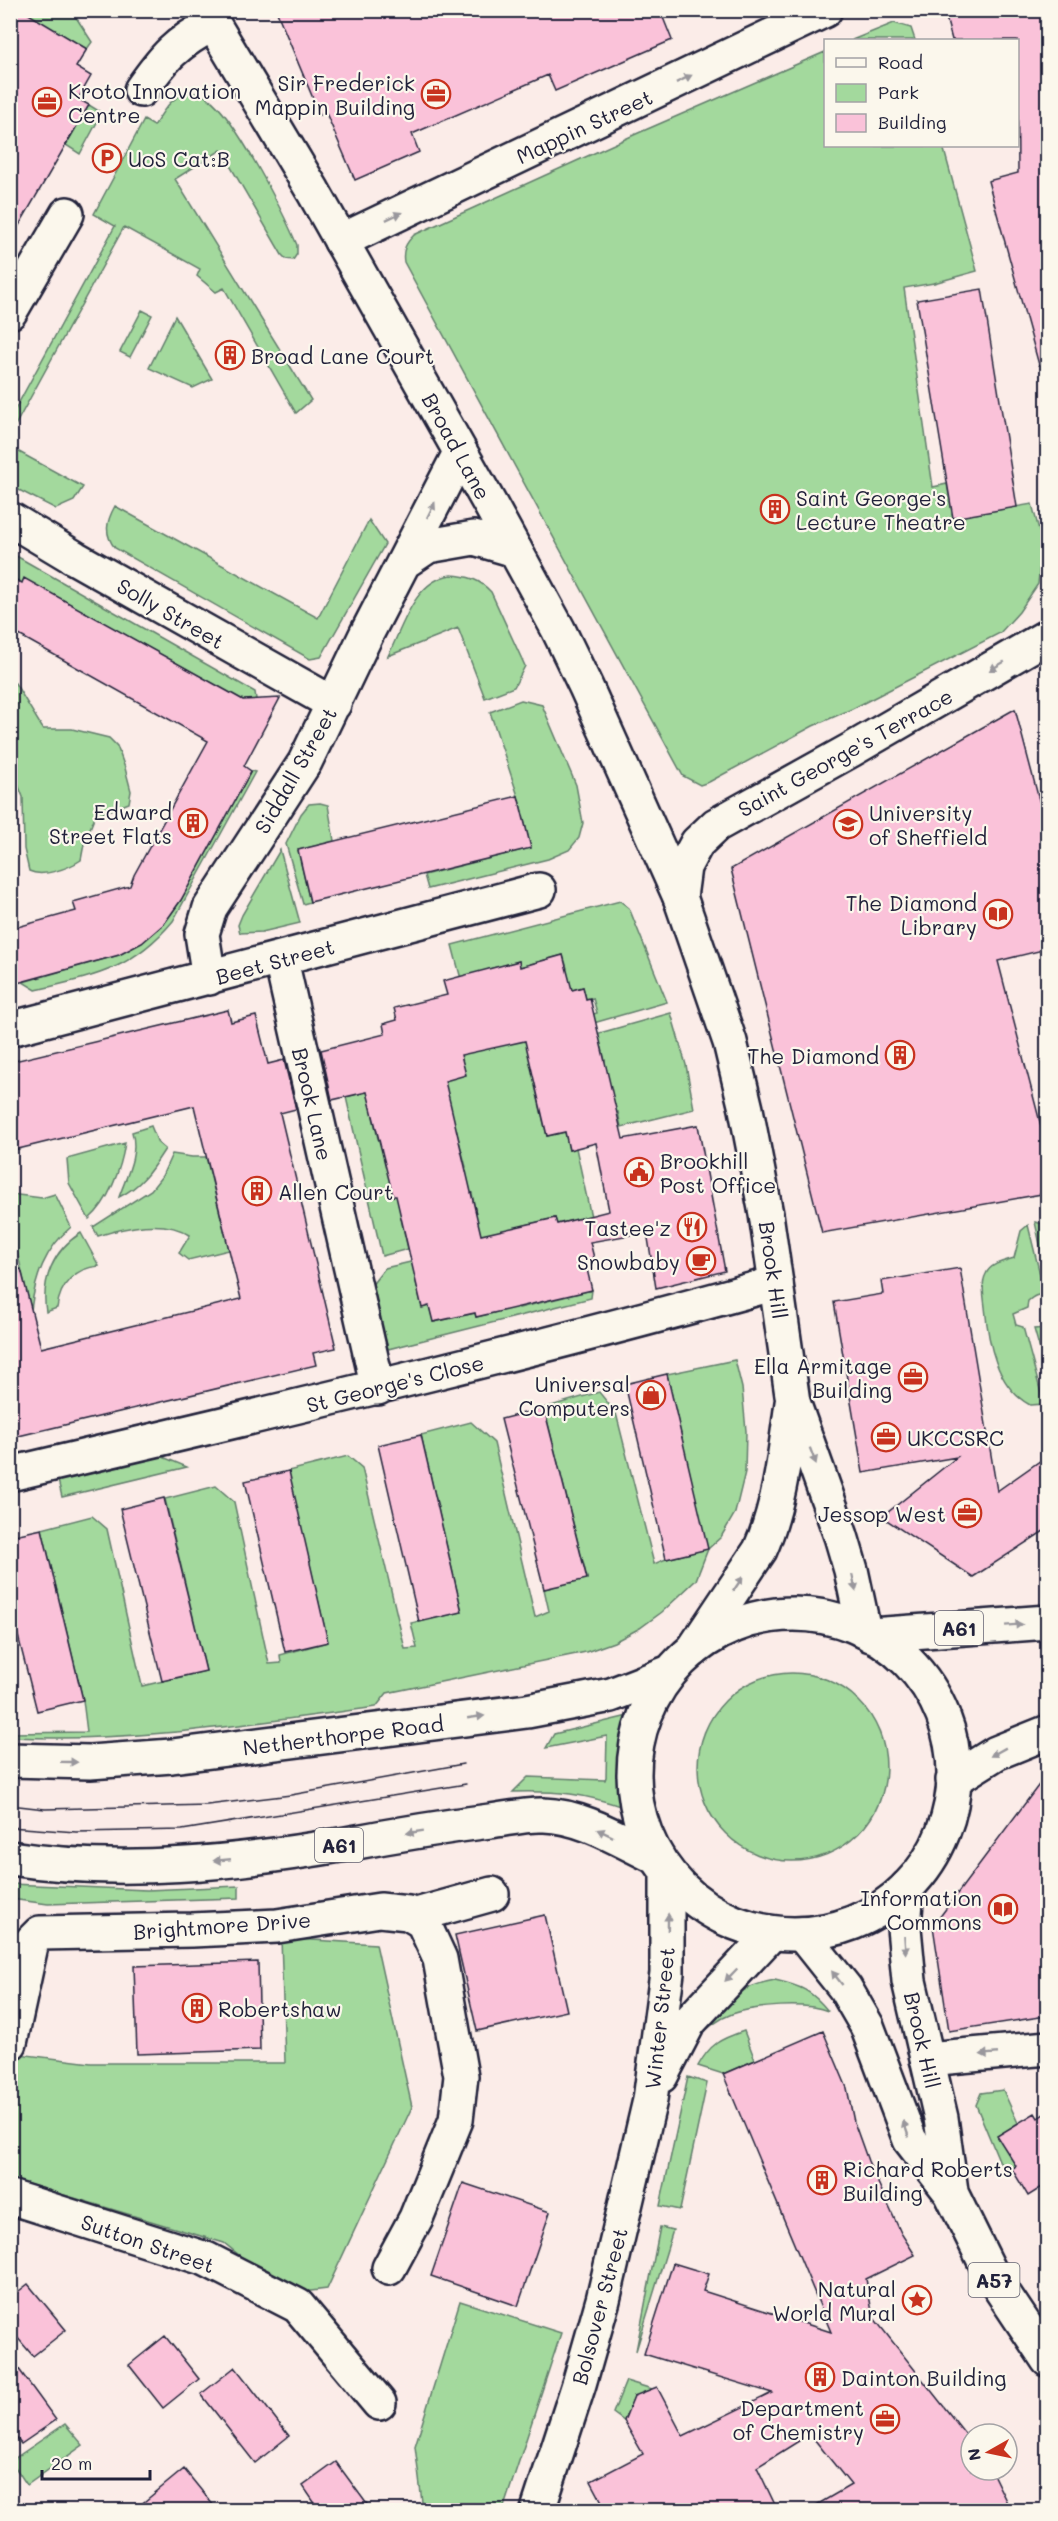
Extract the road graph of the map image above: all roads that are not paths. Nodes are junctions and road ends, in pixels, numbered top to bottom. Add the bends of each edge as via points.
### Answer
1 (825, 10) edge
2 (209, 17) edge
3 (141, 90) dead end
4 (67, 214) dead end
5 (341, 242) junction
6 (10, 312) edge
7 (460, 453) junction
8 (10, 519) edge
9 (515, 550) junction
10 (404, 562) junction
11 (1047, 636) edge
12 (334, 704) junction
13 (539, 890) dead end
14 (680, 897) junction
15 (281, 960) junction
16 (209, 978) junction
17 (10, 1029) edge
18 (776, 1282) junction
19 (378, 1388) junction
20 (793, 1402) junction
21 (10, 1474) edge
22 (1047, 1622) edge
23 (868, 1633) junction
24 (693, 1650) junction
25 (670, 1672) junction
26 (1047, 1732) edge
27 (10, 1760) edge
28 (953, 1780) junction
29 (10, 1858) edge
30 (663, 1865) junction
31 (907, 1887) junction
32 (492, 1894) dead end
33 (413, 1916) junction
34 (787, 1934) junction
35 (10, 2043) edge
36 (1047, 2048) edge
37 (927, 2059) junction
38 (650, 2100) junction
39 (951, 2193) junction
40 (10, 2197) edge
41 (389, 2268) dead end
42 (1047, 2360) edge
43 (379, 2403) dead end
44 (538, 2511) edge

5 -> 1 main road, Mappin Street
2 - 3 main road via 164,57
2 - 5 main road, Broad Lane
4 - 6 main road
5 - 7 main road, Broad Lane
7 - 9 main road, Broad Lane
10 -> 7 main road, Siddall Street
8 - 12 main road, Solly Street
9 - 10 main road, Siddall Street via 474,538 428,546
9 - 14 main road, Broad Lane via 586,687
10 - 12 main road, Siddall Street
11 -> 14 main road, Saint George's Terrace via 716,825 697,843 684,867
12 - 16 main road, Siddall Street via 304,762 210,908 202,934
13 - 15 main road, Beet Street
14 - 18 main road, Brook Hill via 733,1053 757,1159
15 - 16 main road, Beet Street
15 - 19 main road, Brook Lane
16 - 17 main road, Beet Street
18 - 19 main road, St George's Close via 624,1326
18 - 20 main road, Brook Hill
19 - 21 main road, St George's Close
20 -> 23 main road, Brook Hill via 841,1536
24 -> 20 main road, Brook Hill via 768,1533
23 -> 22 main road, A61
23 - 24 main road via 812,1615 776,1615 741,1623
23 - 28 main road via 903,1658 938,1705 950,1742
24 - 25 main road
27 -> 25 main road, Netherthorpe Road via 90,1762 172,1756 527,1711 611,1695
25 - 30 main road via 646,1714 635,1756 640,1819
26 -> 28 main road via 996,1753
28 - 31 main road via 944,1827 935,1849
30 -> 29 main road, A61 via 592,1827 544,1815 309,1850 148,1868
30 - 34 main road via 681,1888 713,1913 752,1929
38 -> 30 main road, Winter Street via 667,1973
31 - 34 main road via 870,1915 825,1931
31 -> 37 main road, Brook Hill / A57 via 905,1947 909,1982
32 - 33 main road, Brightmore Drive
33 - 35 main road, Brightmore Drive via 381,1910 277,1926 40,1933 32,1941
33 - 41 main road via 423,1922 440,1959 461,2076 456,2120 416,2218
34 -> 38 main road, Winter Street via 689,2022
39 -> 34 main road, Brook Hill / A57 via 910,2140 867,2026 845,1988
36 -> 37 main road
37 - 39 main road, Brook Hill / A57 via 941,2118
38 - 44 main road, Bolsover Street via 603,2300
39 - 42 main road, Brook Hill / A57 via 993,2276
40 - 43 main road, Sutton Street via 206,2259 298,2306

